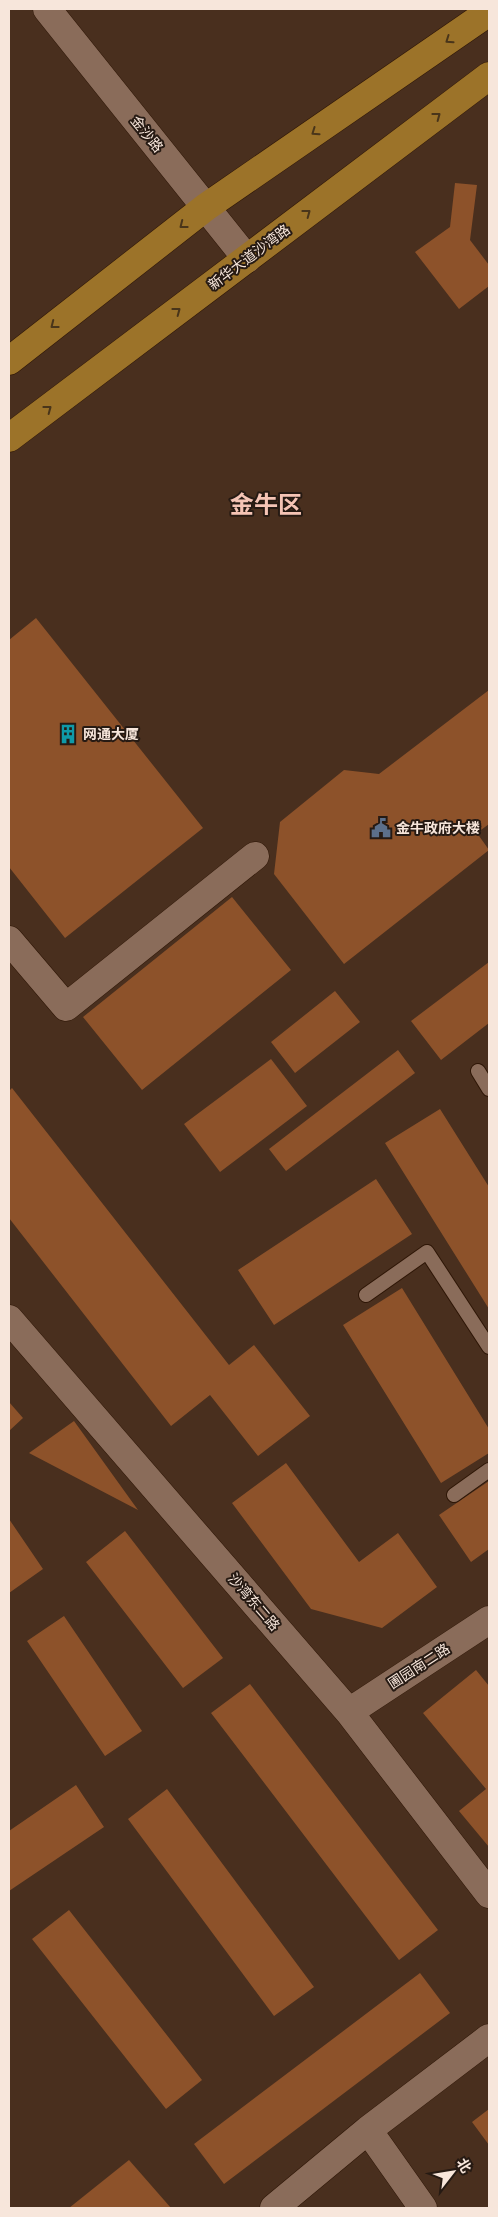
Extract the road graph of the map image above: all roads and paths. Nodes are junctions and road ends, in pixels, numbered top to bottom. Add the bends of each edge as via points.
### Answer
1 (47, 9) edge
2 (489, 12) edge
3 (489, 76) edge
4 (206, 207) junction
5 (246, 259) junction
6 (9, 361) edge
7 (9, 438) edge
8 (255, 856) dead end
9 (9, 940) edge
10 (478, 1071) dead end
11 (489, 1089) edge
12 (366, 1295) dead end
13 (9, 1319) edge
14 (489, 1347) edge
15 (489, 1470) edge
16 (454, 1495) dead end
17 (489, 1620) edge
18 (349, 1712) junction
19 (489, 1894) edge
20 (489, 2038) edge
21 (368, 2130) junction
22 (274, 2208) edge
23 (423, 2208) edge

1 - 4 street, 金沙路
2 -> 4 main road
5 -> 3 main road, 新华大道沙湾路
4 - 5 street, 金沙路
4 -> 6 main road
7 -> 5 main road, 新华大道沙湾路
8 - 9 street via 66,1007
10 - 11 lane
12 - 14 lane via 427,1252
13 - 18 street, 沙湾东二路
15 - 16 lane
17 - 18 street, 圃园南二路
18 - 19 street, 沙湾东二路
20 - 21 street
21 - 22 street
21 - 23 street

